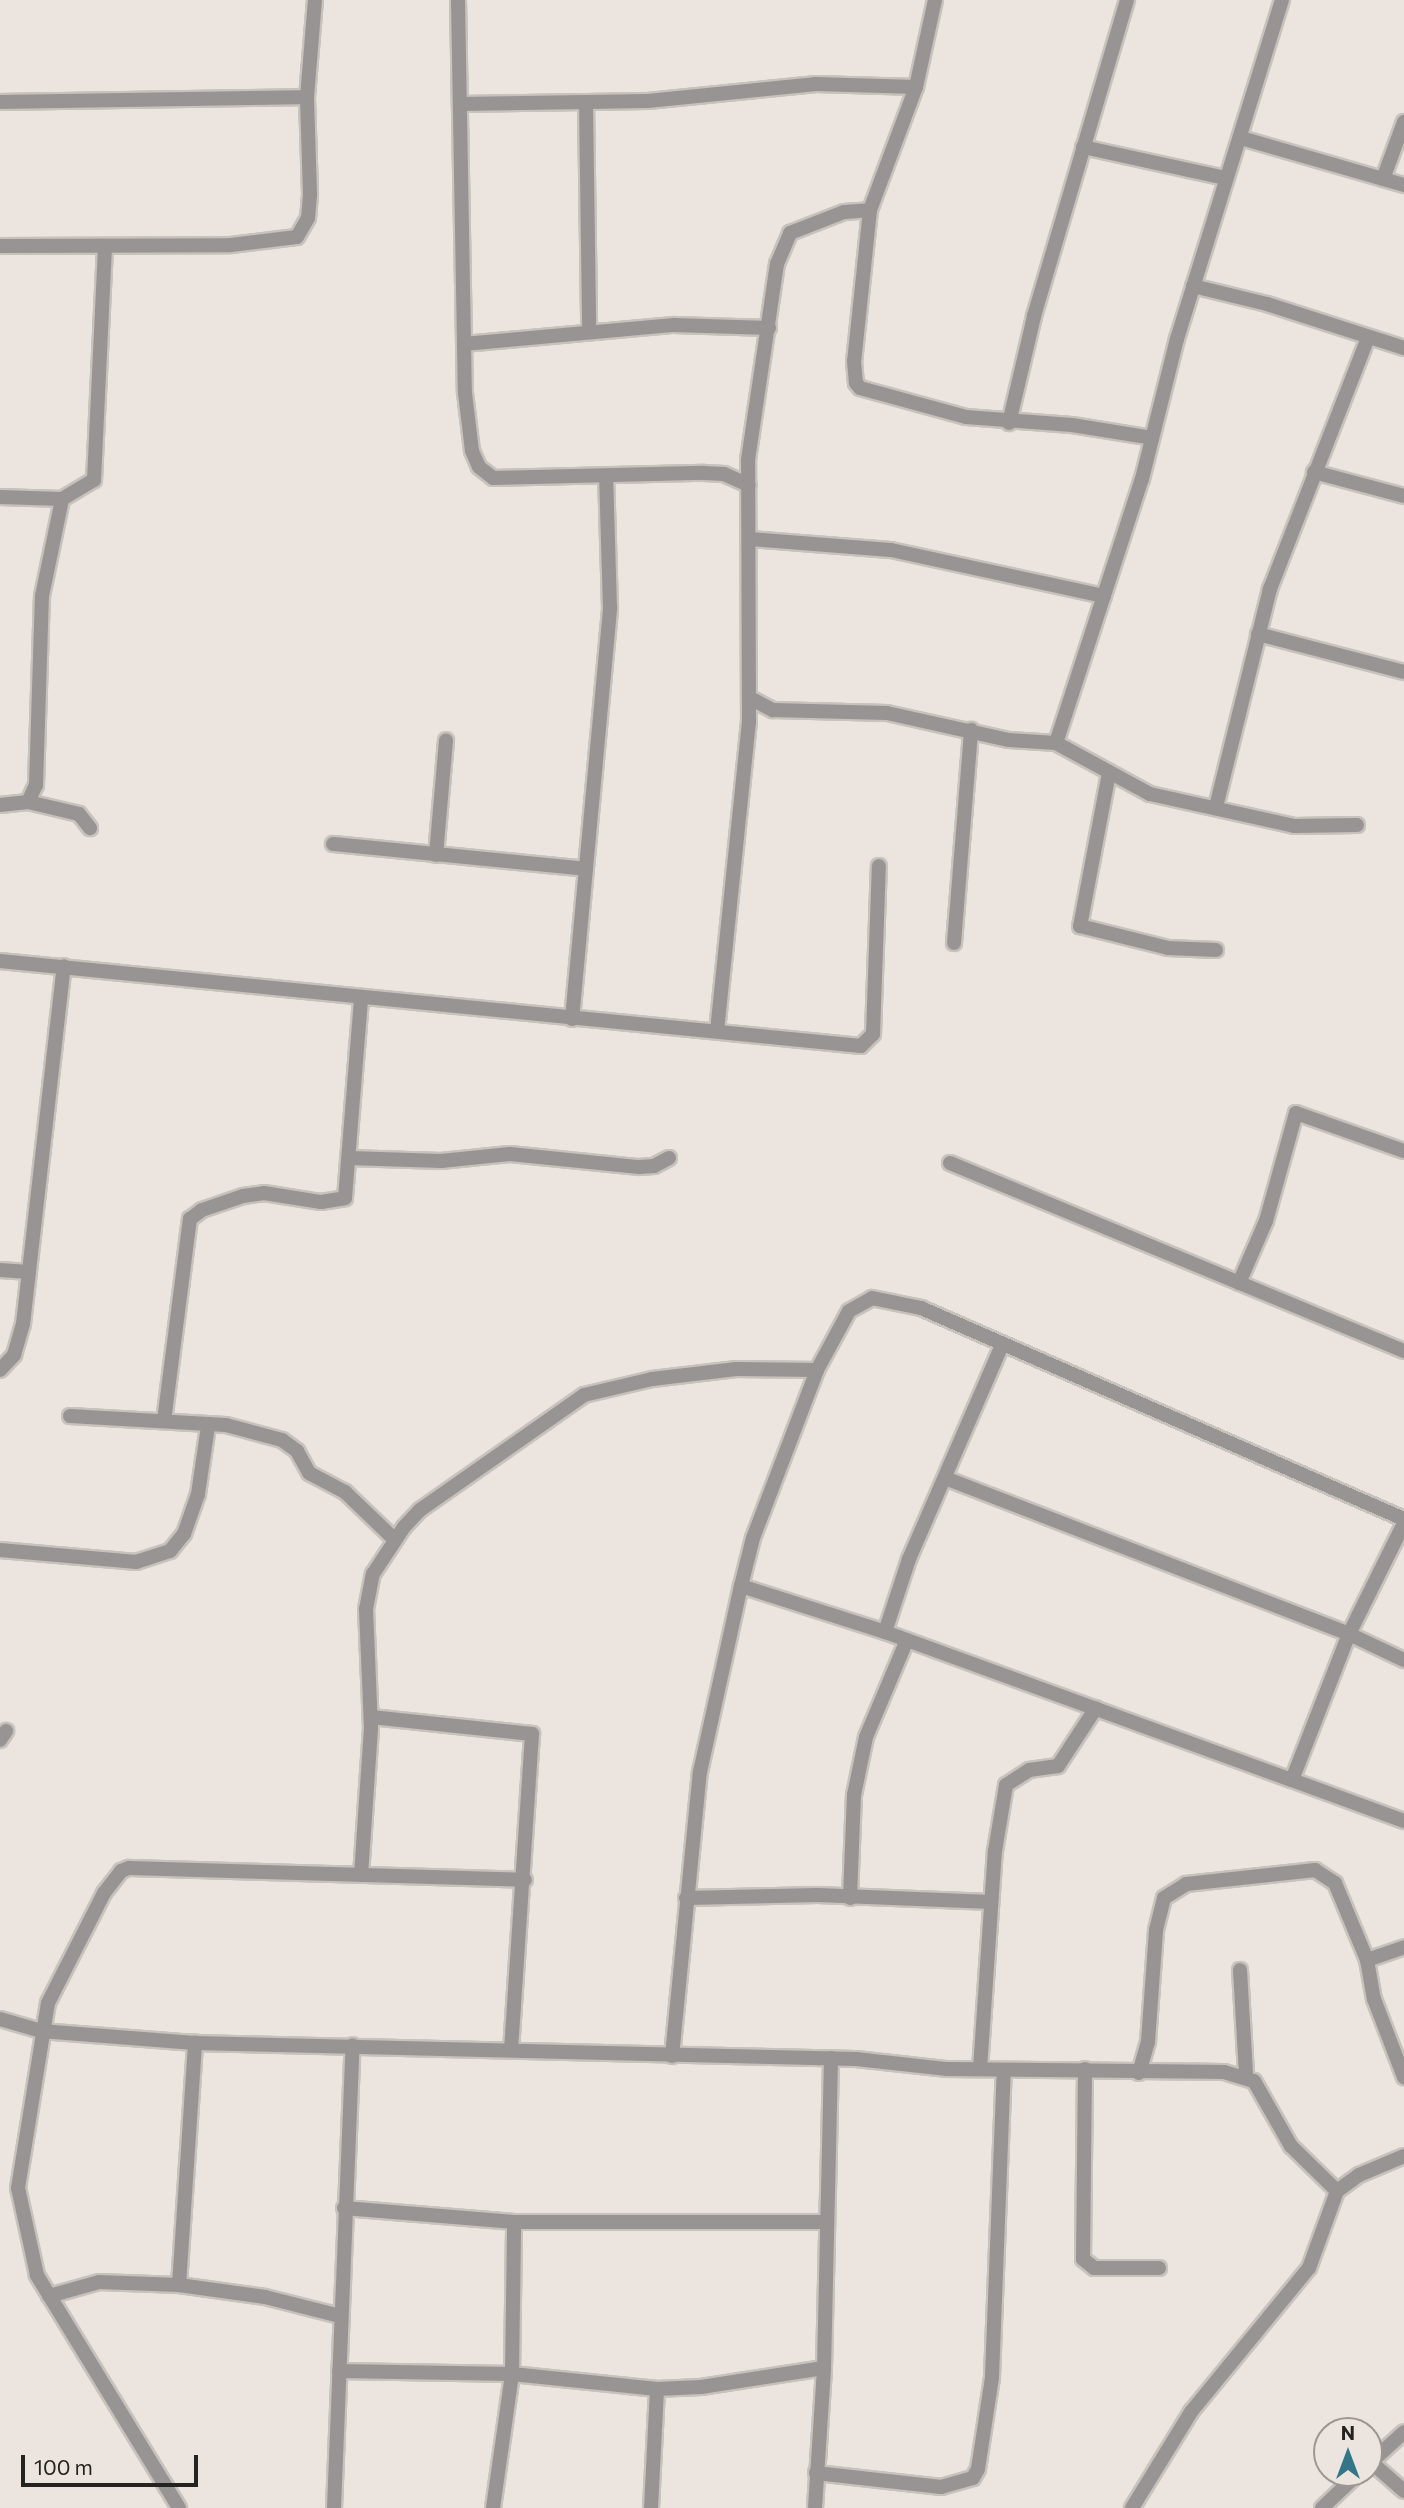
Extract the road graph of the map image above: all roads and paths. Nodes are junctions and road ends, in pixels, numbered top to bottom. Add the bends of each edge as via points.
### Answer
1 (315, 0) edge
2 (458, 0) edge
3 (935, 0) edge
4 (1127, 0) edge
5 (1282, 0) edge
6 (916, 87) junction
7 (307, 97) junction
8 (0, 102) edge
9 (586, 102) junction
10 (460, 104) junction
11 (1404, 122) edge
12 (1241, 138) junction
13 (1083, 147) junction
14 (1225, 178) junction
15 (1383, 179) junction
16 (1404, 185) edge
17 (870, 210) junction
18 (0, 246) edge
19 (105, 246) junction
20 (1193, 286) junction
21 (769, 328) junction
22 (589, 331) junction
23 (1367, 340) junction
24 (464, 344) junction
25 (1404, 348) edge
26 (1009, 423) junction
27 (1152, 438) junction
28 (748, 460) junction
29 (1314, 472) junction
30 (724, 474) junction
31 (606, 477) junction
32 (749, 485) junction
33 (1404, 496) edge
34 (0, 497) edge
35 (62, 499) junction
36 (750, 539) junction
37 (1104, 596) junction
38 (1258, 635) junction
39 (1404, 672) edge
40 (750, 698) junction
41 (773, 710) junction
42 (749, 722) junction
43 (971, 730) junction
44 (446, 740) dead end
45 (1056, 743) junction
46 (1109, 773) junction
47 (28, 802) junction
48 (0, 806) edge
49 (1216, 807) junction
50 (1357, 825) dead end
51 (90, 828) dead end
52 (333, 844) dead end
53 (436, 855) junction
54 (878, 866) dead end
55 (586, 869) junction
56 (954, 943) dead end
57 (1216, 950) dead end
58 (0, 961) edge
59 (64, 966) junction
60 (360, 998) junction
61 (572, 1019) junction
62 (717, 1031) junction
63 (1404, 1152) edge
64 (349, 1157) junction
65 (669, 1157) dead end
66 (950, 1163) dead end
67 (0, 1270) edge
68 (29, 1272) junction
69 (1240, 1283) junction
70 (1001, 1347) junction
71 (1404, 1351) edge
72 (0, 1370) edge
73 (817, 1370) junction
74 (70, 1416) dead end
75 (164, 1421) junction
76 (208, 1426) junction
77 (945, 1478) junction
78 (1404, 1521) edge
79 (395, 1540) junction
80 (0, 1550) edge
81 (741, 1586) junction
82 (885, 1632) junction
83 (1349, 1634) junction
84 (907, 1640) junction
85 (1404, 1660) edge
86 (1096, 1708) junction
87 (371, 1717) junction
88 (1292, 1780) junction
89 (1404, 1821) edge
90 (361, 1875) junction
91 (525, 1880) junction
92 (686, 1898) junction
93 (850, 1898) junction
94 (991, 1902) junction
95 (1404, 1947) edge
96 (1367, 1960) junction
97 (1240, 1970) dead end
98 (0, 2019) edge
99 (41, 2031) junction
100 (195, 2043) junction
101 (353, 2045) junction
102 (511, 2048) junction
103 (671, 2056) junction
104 (831, 2058) junction
105 (980, 2069) junction
106 (1085, 2069) junction
107 (1004, 2070) junction
108 (1139, 2073) junction
109 (1246, 2075) junction
110 (1404, 2077) edge
111 (1404, 2156) edge
112 (1337, 2191) junction
113 (344, 2207) junction
114 (514, 2222) junction
115 (827, 2222) junction
116 (1158, 2268) dead end
117 (179, 2285) junction
118 (49, 2296) junction
119 (340, 2316) junction
120 (824, 2368) junction
121 (339, 2371) junction
122 (512, 2374) junction
123 (657, 2389) junction
124 (1404, 2432) edge
125 (1383, 2451) edge
126 (816, 2473) junction
127 (1383, 2474) edge
128 (1344, 2487) edge
129 (1404, 2491) edge
130 (178, 2508) edge
131 (334, 2508) edge
132 (492, 2508) edge
133 (651, 2508) edge
134 (815, 2508) edge
135 (1132, 2508) edge
136 (1322, 2508) edge

1 - 7 street
2 - 10 street
3 - 6 street
4 - 13 street
5 - 12 street
6 - 9 street via 817,84 707,97
6 - 17 street
7 - 8 street
7 - 19 street via 310,194 308,218 297,237 231,245
9 - 10 street
9 - 22 street
10 - 24 street
11 - 15 street
12 - 14 street
12 - 15 street
13 - 14 street
13 - 26 street
14 - 20 street
15 - 16 street
17 - 21 street via 844,212 790,233 777,264
17 - 26 street via 856,383 870,394
18 - 19 street
19 - 35 street via 96,472 87,486
20 - 23 street via 1267,304
20 - 27 street
21 - 22 street via 695,325
21 - 28 street
22 - 24 street
23 - 25 street
23 - 29 street
24 - 31 street via 472,451 484,475
26 - 27 street via 1072,425
27 - 37 street
28 - 30 street
28 - 32 street
29 - 33 street
29 - 38 street
30 - 31 street
30 - 32 street
31 - 55 street via 610,608
32 - 36 street
34 - 35 street
35 - 47 street via 42,596 36,785
36 - 37 street via 891,550
36 - 40 street
37 - 45 street
38 - 39 street
38 - 49 street
40 - 41 street
40 - 42 street
41 - 42 street
41 - 43 street via 887,713
42 - 62 street
43 - 45 street
43 - 56 street
44 - 53 street
45 - 46 street
46 - 49 street via 1150,794
46 - 57 street via 1080,926 1155,946
47 - 48 street
47 - 51 street via 79,814
49 - 50 street via 1294,826
52 - 53 street
53 - 55 street
54 - 62 street via 873,1034 867,1043 850,1046
55 - 61 street
58 - 59 street
59 - 60 street
59 - 68 street
60 - 61 street
60 - 64 street
61 - 62 street
63 - 69 street via 1296,1113 1266,1221
64 - 65 street via 440,1161 510,1154 639,1167 654,1166
64 - 75 street via 349,1190 338,1202 264,1194 223,1202 190,1219
66 - 69 street
67 - 68 street
68 - 72 street via 19,1342
69 - 71 street
70 - 73 street via 921,1308 873,1298 849,1311
70 - 77 street
70 - 78 street via 1127,1396
73 - 79 street via 736,1368 583,1395 420,1510
73 - 81 street via 754,1538
74 - 75 street
75 - 76 street
76 - 79 street via 226,1425 291,1445 309,1473 345,1492
76 - 80 street via 194,1510 170,1551 136,1562
77 - 82 street via 909,1559
77 - 83 street
78 - 83 street
79 - 87 street via 373,1574 366,1609
81 - 82 street
81 - 92 street via 700,1772
82 - 84 street
83 - 85 street
83 - 88 street
84 - 86 street
84 - 93 street via 866,1737 854,1795
86 - 88 street
86 - 94 street via 1058,1766 1029,1770 1006,1784
87 - 90 street
87 - 91 street via 532,1734
88 - 89 street
90 - 91 street
90 - 99 street via 121,1871 104,1893 58,1983
91 - 102 street
92 - 93 street
92 - 103 street
93 - 94 street
94 - 105 street
95 - 96 street
96 - 108 street via 1335,1883 1325,1873 1301,1871 1174,1889 1164,1898 1156,1930 1154,1987
96 - 110 street via 1374,1999
97 - 109 street
98 - 99 street
99 - 100 street
99 - 118 street via 19,2188 26,2237
100 - 101 street
100 - 117 street
101 - 102 street
101 - 113 street
102 - 103 street
103 - 104 street
104 - 105 street
104 - 115 street
105 - 107 street
106 - 107 street
106 - 108 street
106 - 116 street via 1083,2259 1094,2268
107 - 126 street via 992,2376 978,2469 973,2478 941,2487
108 - 109 street
109 - 112 street via 1291,2146
111 - 112 street via 1359,2175
112 - 135 street via 1309,2268 1191,2412
113 - 114 street
113 - 119 street
114 - 115 street
114 - 122 street
115 - 120 street
117 - 118 street via 99,2282
117 - 119 street via 264,2297
118 - 130 street
119 - 121 street
120 - 123 street via 701,2388
120 - 126 street
121 - 122 street
121 - 131 street
122 - 123 street
122 - 132 street
123 - 133 street
124 - 125 street
126 - 134 street
127 - 129 street
128 - 136 street

